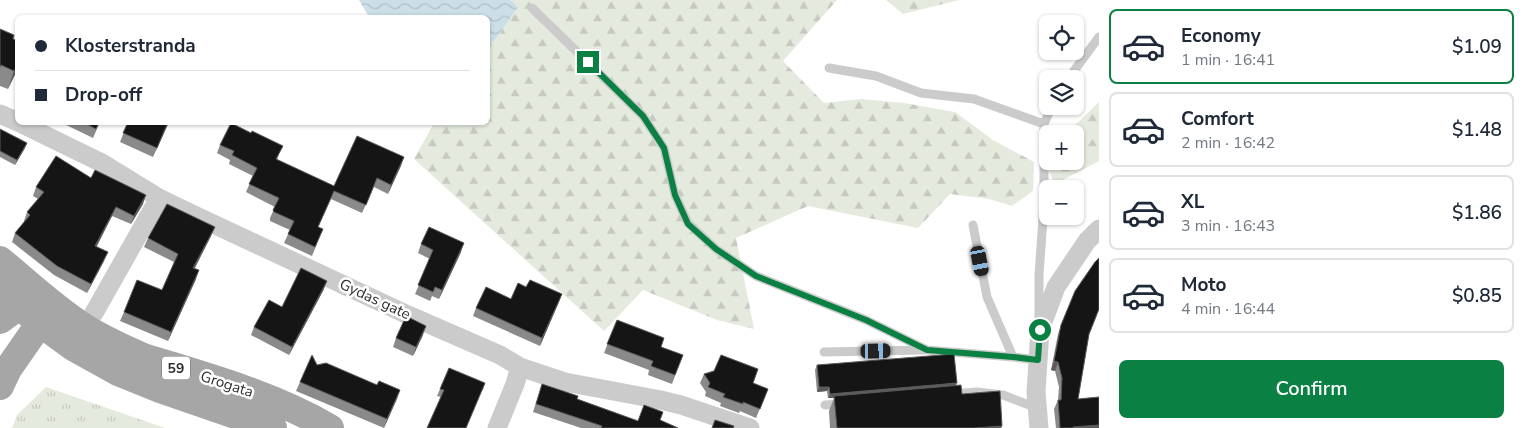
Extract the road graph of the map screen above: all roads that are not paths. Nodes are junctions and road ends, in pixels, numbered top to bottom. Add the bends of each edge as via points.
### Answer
1 (532, 8) dead end
2 (1099, 37) edge
3 (829, 68) dead end
4 (1075, 70) edge
5 (0, 114) edge
6 (1048, 115) edge
7 (15, 121) edge
8 (1044, 124) junction
9 (24, 125) edge
10 (160, 198) junction
11 (973, 225) dead end
12 (1099, 229) edge
13 (0, 260) edge
14 (6, 305) edge
15 (43, 311) junction
16 (94, 313) dead end
17 (1040, 330) junction
18 (927, 350) junction
19 (824, 352) dead end
20 (1013, 357) junction
21 (1038, 360) junction
22 (520, 367) junction
23 (0, 386) edge
24 (939, 395) edge
25 (853, 403) edge
26 (825, 406) dead end
27 (1038, 408) junction
28 (273, 428) edge
29 (330, 428) edge
30 (497, 428) edge
31 (750, 428) edge
32 (1039, 428) edge

1 - 18 lane via 643,116 664,148 675,195 688,224 716,249 756,276 866,320
2 - 4 lane
3 - 8 lane via 876,76 921,93 974,99
5 - 7 street, Gydas gate
6 - 8 lane
8 - 17 lane via 1044,218 1038,294
9 - 10 street, Gydas gate via 102,163
10 - 16 street
10 - 22 street, Gydas gate
11 - 20 lane via 987,297
12 - 17 street via 1056,287
13 - 15 main road, 59
14 - 15 main road, Grogata / 59
15 - 23 main road
15 - 28 main road, Grogata / 59 via 91,358 126,376
15 - 29 main road, Grogata / 59 via 146,358 296,409
17 - 21 street
18 - 19 lane
18 - 20 lane
20 - 21 lane
21 - 27 street
22 - 30 street
22 - 31 street, Gydas gate via 565,382 681,405
24 - 27 lane via 977,392 1003,395
25 - 26 lane
27 - 32 street

